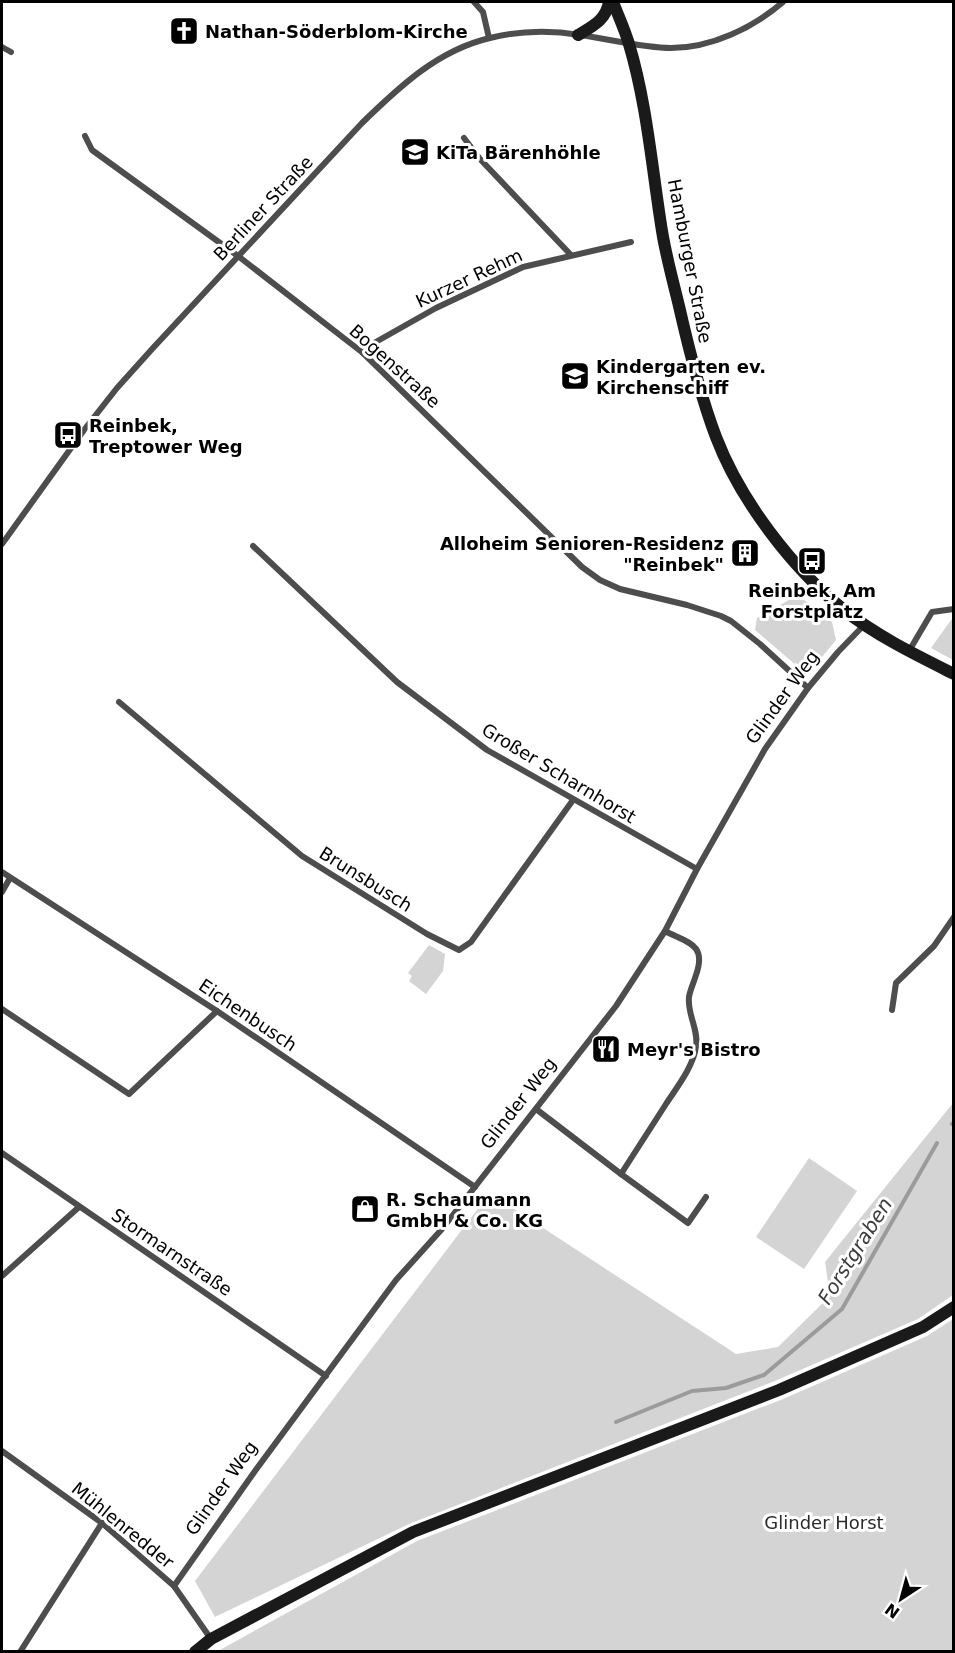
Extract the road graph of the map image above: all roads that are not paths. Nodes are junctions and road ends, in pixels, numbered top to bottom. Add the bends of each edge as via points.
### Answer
1 (474, 2) edge
2 (611, 2) edge
3 (783, 2) edge
4 (578, 34) junction
5 (489, 38) junction
6 (629, 43) junction
7 (2, 47) edge
8 (11, 51) dead end
9 (85, 136) dead end
10 (464, 138) dead end
11 (631, 242) dead end
12 (571, 255) junction
13 (238, 256) junction
14 (363, 353) junction
15 (2, 544) edge
16 (253, 546) dead end
17 (954, 609) edge
18 (864, 625) junction
19 (909, 651) junction
20 (954, 674) edge
21 (808, 688) junction
22 (119, 702) dead end
23 (573, 800) junction
24 (697, 869) junction
25 (2, 872) edge
26 (10, 878) junction
27 (2, 892) edge
28 (953, 918) edge
29 (665, 931) junction
30 (2, 1009) edge
31 (892, 1010) dead end
32 (217, 1011) junction
33 (536, 1109) junction
34 (2, 1153) edge
35 (621, 1174) junction
36 (475, 1187) junction
37 (706, 1197) dead end
38 (80, 1207) junction
39 (2, 1276) edge
40 (954, 1307) edge
41 (326, 1376) junction
42 (2, 1451) edge
43 (102, 1523) junction
44 (174, 1586) junction
45 (211, 1639) junction
46 (20, 1652) edge
47 (195, 1652) edge

1 - 5 street via 483,12
2 - 4 main road via 601,20
2 - 6 main road, Hamburger Straße
3 - 6 street, Berliner Straße via 744,28 717,40 670,48
4 - 5 street, Berliner Straße via 514,33
4 - 6 street, Berliner Straße
5 - 13 street, Berliner Straße via 443,56 406,82 362,123
6 - 18 main road, Hamburger Straße via 662,234 691,360 716,436 730,469 770,531 819,589
7 - 8 street
9 - 13 street, Bogenstraße via 92,150
10 - 12 street
11 - 12 street, Kurzer Rehm
12 - 14 street, Kurzer Rehm via 523,267 436,308
13 - 14 street, Bogenstraße
13 - 15 street, Berliner Straße via 117,388
14 - 21 street, Bogenstraße via 582,567 620,589 687,605 731,621
16 - 23 street, Großer Scharnhorst via 397,682 487,750
17 - 19 street via 932,612
18 - 19 main road, Hamburger Straße
18 - 21 street, Glinder Weg
19 - 20 main road, Hamburger Straße
21 - 24 street, Glinder Weg via 765,749
22 - 23 street, Brunsbusch via 302,856 459,950 471,942
23 - 24 street, Großer Scharnhorst
24 - 29 street, Glinder Weg
25 - 26 street, Eichenbusch
26 - 27 street
26 - 32 street, Eichenbusch
28 - 31 street via 933,946 896,983
29 - 33 street, Glinder Weg via 616,1006
29 - 35 street via 695,947 700,955 688,1008 697,1038 696,1049 677,1087
30 - 32 street via 129,1094
32 - 36 street, Eichenbusch
33 - 35 street
33 - 36 street, Glinder Weg
34 - 38 street, Stormarnstraße
35 - 37 street via 688,1223
36 - 41 street, Glinder Weg via 396,1280
38 - 39 street
38 - 41 street, Stormarnstraße
40 - 45 main road via 923,1327 779,1390 413,1532
41 - 44 street, Glinder Weg
42 - 43 street, Mühlenredder
43 - 44 street, Mühlenredder
43 - 46 street
44 - 45 street, Mühlenredder
45 - 47 main road

